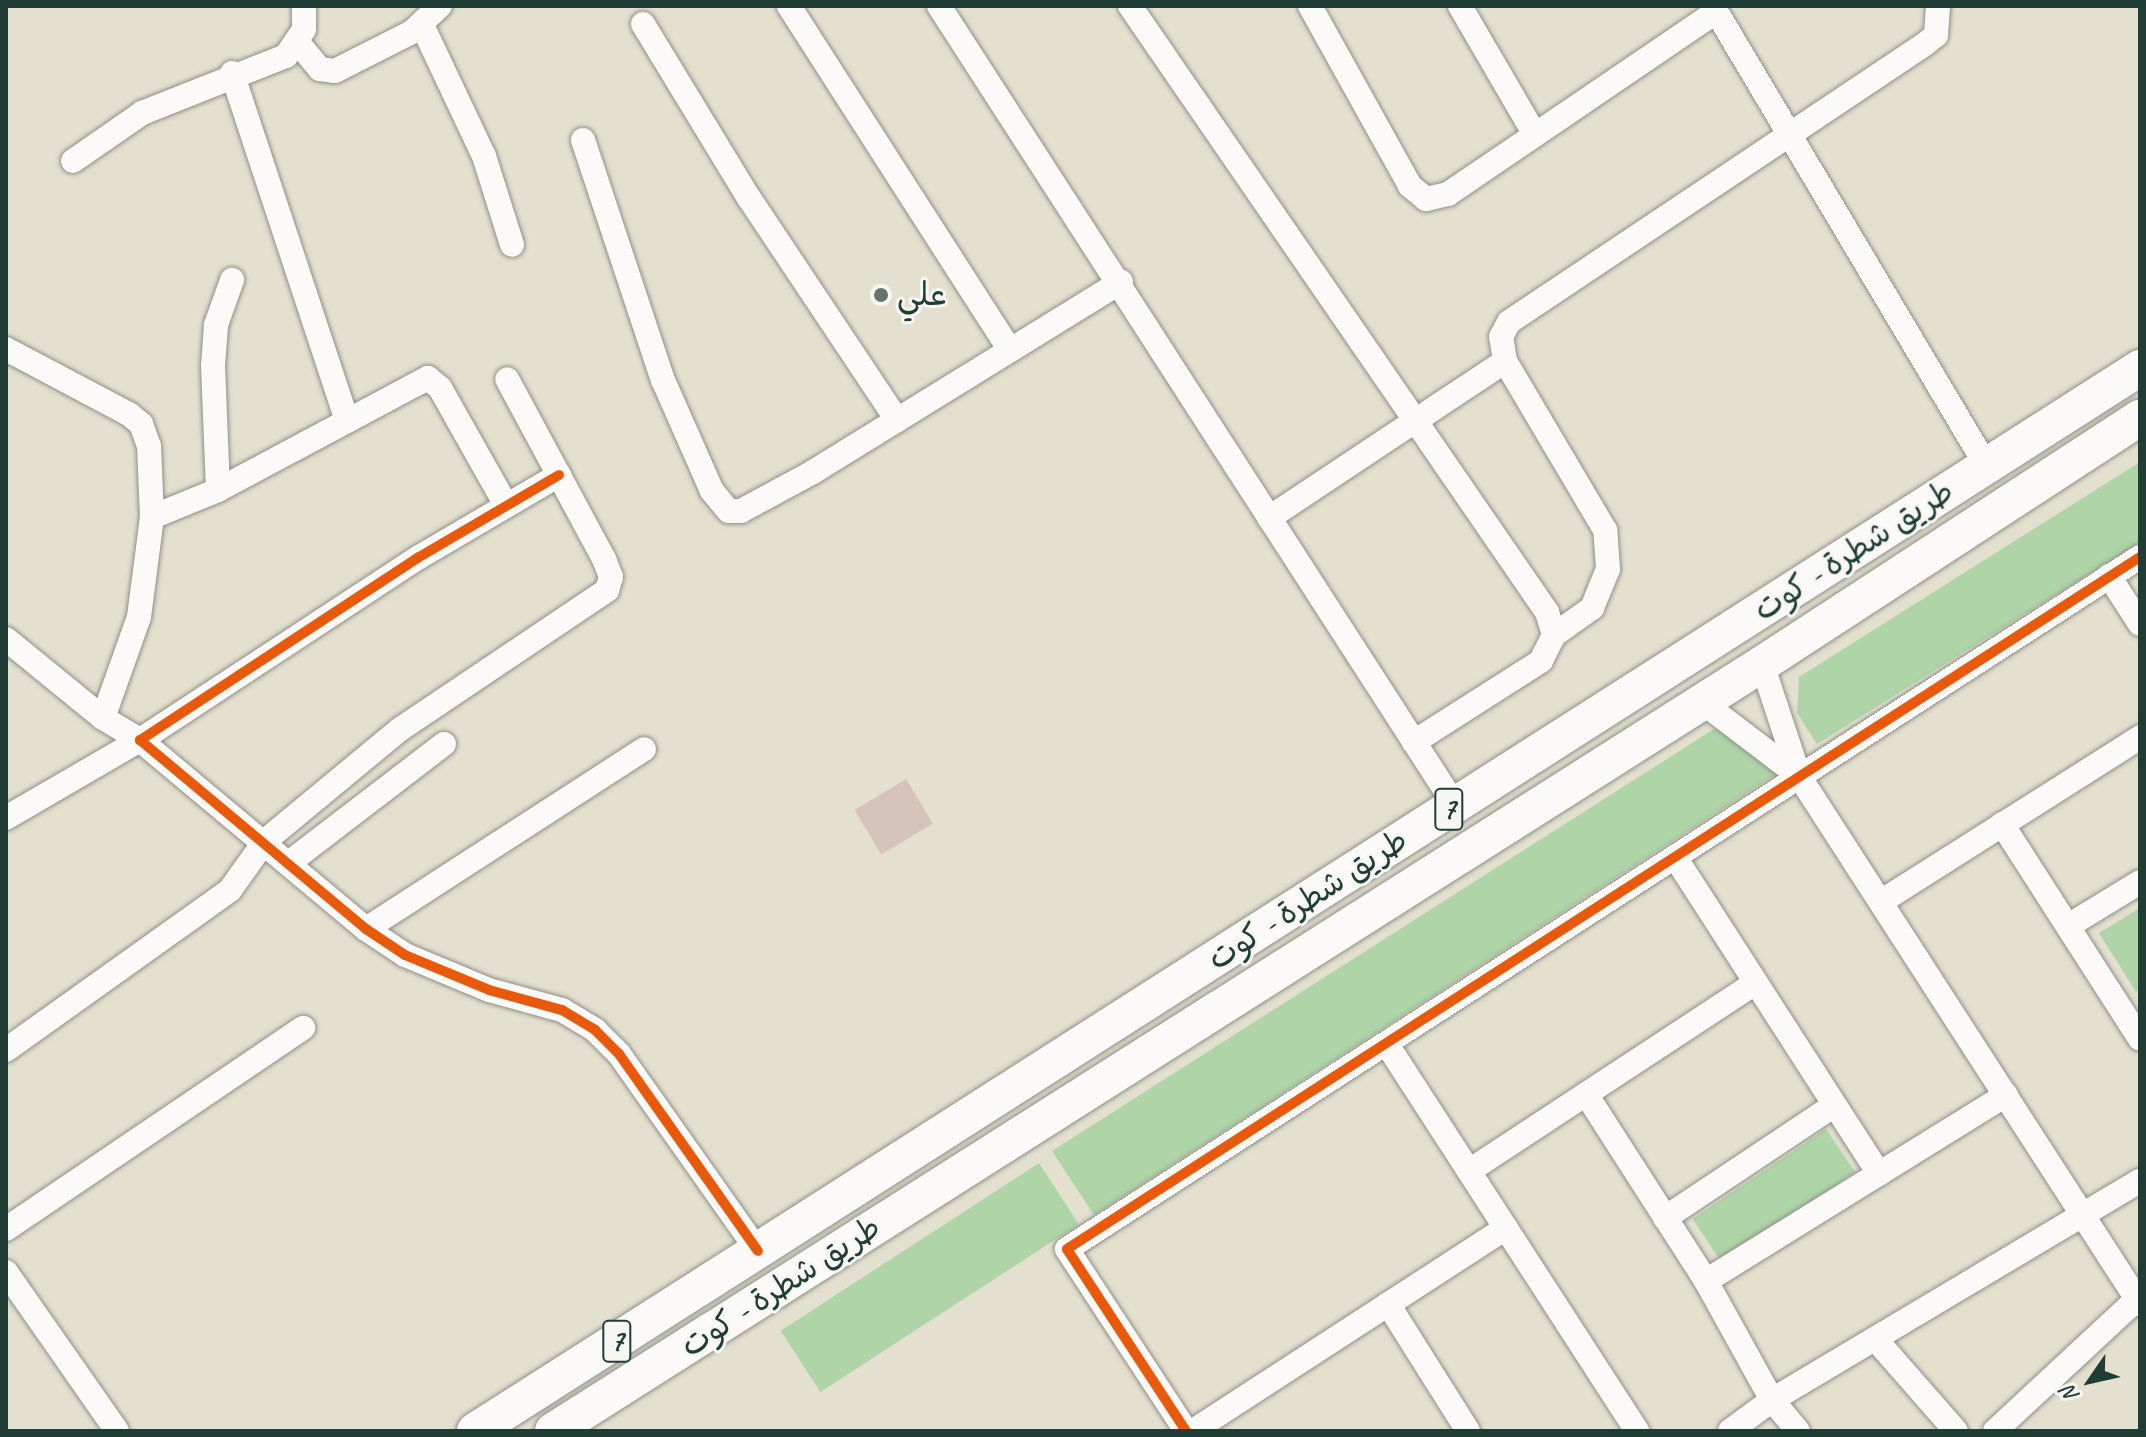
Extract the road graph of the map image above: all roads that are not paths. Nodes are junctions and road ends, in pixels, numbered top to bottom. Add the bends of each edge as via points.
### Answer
1 (304, 6) edge
2 (440, 6) edge
3 (789, 6) edge
4 (939, 6) edge
5 (1130, 6) edge
6 (1310, 6) edge
7 (1460, 6) edge
8 (1938, 6) edge
9 (1715, 9) edge
10 (643, 24) dead end
11 (422, 25) junction
12 (298, 43) junction
13 (232, 73) junction
14 (1789, 133) junction
15 (1535, 135) junction
16 (583, 140) dead end
17 (73, 161) dead end
18 (512, 245) dead end
19 (232, 280) dead end
20 (1121, 282) junction
21 (6, 349) edge
22 (1010, 350) junction
23 (1505, 361) junction
24 (2139, 371) edge
25 (507, 379) dead end
26 (2140, 418) edge
27 (347, 420) junction
28 (897, 420) junction
29 (1416, 421) junction
30 (1986, 465) junction
31 (559, 475) junction
32 (218, 490) junction
33 (506, 505) junction
34 (152, 517) junction
35 (1269, 518) junction
36 (2140, 557) edge
37 (2109, 576) junction
38 (2140, 624) edge
39 (1554, 635) junction
40 (6, 639) edge
41 (1762, 664) junction
42 (1702, 702) junction
43 (103, 718) junction
44 (2140, 737) edge
45 (140, 740) junction
46 (1414, 742) junction
47 (444, 744) dead end
48 (644, 749) dead end
49 (1799, 776) junction
50 (1455, 805) junction
51 (6, 818) edge
52 (2002, 824) junction
53 (1417, 829) junction
54 (265, 841) junction
55 (1675, 857) junction
56 (290, 862) junction
57 (1439, 865) junction
58 (2140, 882) edge
59 (1882, 901) junction
60 (2068, 926) junction
61 (366, 929) junction
62 (1754, 984) junction
63 (2132, 1008) edge
64 (303, 1028) dead end
65 (2140, 1039) edge
66 (1388, 1046) junction
67 (6, 1050) edge
68 (1586, 1094) junction
69 (2006, 1095) junction
70 (1833, 1106) junction
71 (1469, 1171) junction
72 (1879, 1174) junction
73 (2140, 1181) edge
74 (2084, 1217) junction
75 (1665, 1218) junction
76 (1506, 1228) junction
77 (6, 1229) edge
78 (758, 1251) junction
79 (6, 1272) edge
80 (1706, 1281) junction
81 (2138, 1302) edge
82 (1388, 1304) junction
83 (1878, 1342) junction
84 (1772, 1400) junction
85 (1464, 1430) edge
86 (117, 1431) edge
87 (475, 1431) edge
88 (553, 1431) edge
89 (1186, 1431) edge
90 (1193, 1431) edge
91 (1637, 1431) edge
92 (1730, 1431) edge
93 (1798, 1431) edge
94 (1956, 1431) edge
95 (1995, 1431) edge

1 - 12 street
2 - 11 street
3 - 22 street
4 - 20 street
5 - 29 street
6 - 15 street via 1410,186 1426,199 1448,194
7 - 15 street
8 - 14 street via 1936,35
9 - 14 street
9 - 15 street
10 - 28 street via 749,198
11 - 12 street via 335,71 320,69
11 - 18 street via 484,156
12 - 13 street via 286,56
13 - 17 street via 142,113
13 - 27 street
14 - 23 street via 1509,322 1501,337
14 - 30 street
16 - 28 street via 663,380 723,507 741,511
19 - 32 street via 216,325 213,366
20 - 22 street
20 - 35 street
21 - 34 street via 141,424 149,446
22 - 28 street
23 - 29 street
23 - 39 street via 1605,530 1608,569 1592,608
24 - 30 highway, طريق شطرة - كوت / 7
25 - 31 street
26 - 41 highway, طريق شطرة - كوت / 7
27 - 32 street
27 - 33 street via 428,378 440,388
29 - 35 street
29 - 39 street via 1547,612
30 - 50 highway, طريق شطرة - كوت / 7
31 - 33 street
31 - 54 street via 604,559 611,577 607,590 399,730
32 - 34 street
33 - 45 street
34 - 43 street via 139,617
35 - 46 street
36 - 37 street
37 - 38 street
37 - 49 street
39 - 46 street via 1541,661
40 - 43 street
41 - 42 highway, طريق شطرة - كوت / 7
41 - 49 street
42 - 49 street
42 - 57 highway, طريق شطرة - كوت / 7
43 - 45 street
44 - 52 street
45 - 51 street
45 - 54 street via 201,795
46 - 50 street
47 - 56 street
48 - 61 street
49 - 55 street
49 - 59 street
50 - 53 highway, طريق شطرة - كوت / 7
52 - 59 street
52 - 60 street
53 - 57 highway
53 - 78 highway, طريق شطرة - كوت / 7
54 - 56 street
54 - 67 street via 230,890
55 - 62 street
55 - 66 street
56 - 61 street
57 - 88 highway, طريق شطرة - كوت / 7
58 - 60 street
59 - 69 street
60 - 63 street
61 - 78 street via 405,955 489,990 562,1010 595,1030 619,1054
62 - 68 street
62 - 70 street
63 - 65 street
64 - 77 street
66 - 71 street
66 - 89 street via 1067,1249
68 - 71 street
68 - 75 street
69 - 72 street
69 - 74 street
70 - 72 street
70 - 75 street
71 - 76 street
72 - 80 street
73 - 74 street
74 - 81 street
74 - 83 street
75 - 80 street
76 - 82 street
76 - 91 street
78 - 87 highway, طريق شطرة - كوت / 7
79 - 86 street
80 - 84 street
81 - 95 street
82 - 85 street
82 - 90 street
83 - 84 street
83 - 94 street
84 - 92 street
84 - 93 street

